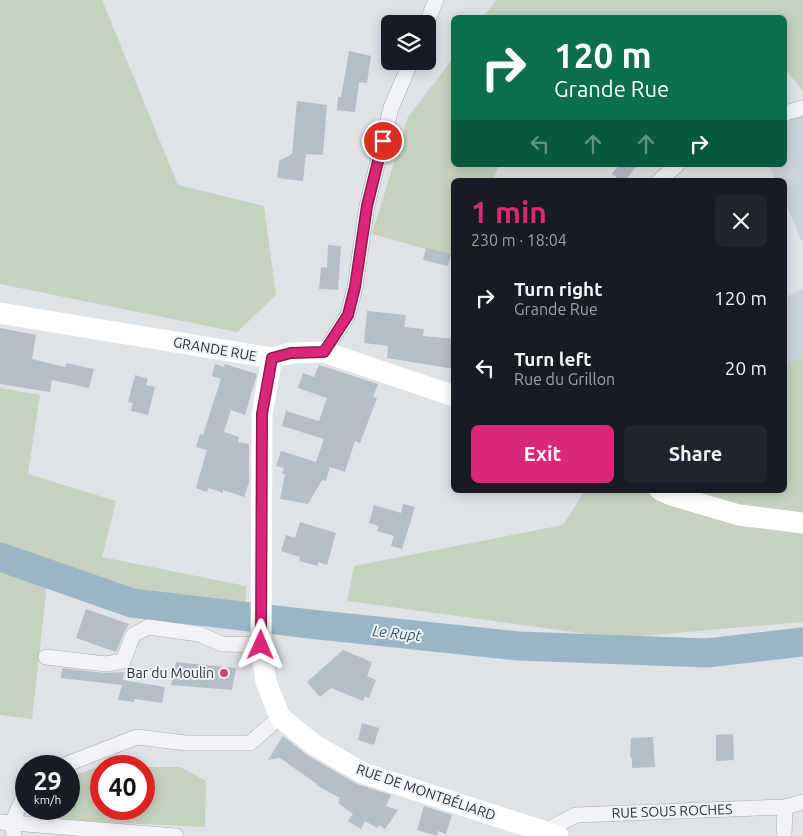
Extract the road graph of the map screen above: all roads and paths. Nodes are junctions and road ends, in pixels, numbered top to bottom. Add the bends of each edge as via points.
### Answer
1 (436, 0) edge
2 (430, 15) edge
3 (407, 70) edge
4 (803, 108) edge
5 (787, 112) edge
6 (675, 167) edge
7 (662, 178) edge
8 (0, 313) edge
9 (324, 352) junction
10 (272, 358) junction
11 (451, 395) edge
12 (667, 493) edge
13 (803, 524) edge
14 (261, 645) junction
15 (46, 657) dead end
16 (280, 717) junction
17 (80, 759) edge
18 (803, 802) edge
19 (785, 807) junction
20 (15, 814) edge
21 (8, 827) edge
22 (551, 834) edge
23 (176, 836) edge
24 (784, 836) edge

1 - 2 street
3 - 9 street via 391,108 367,206 348,315
4 - 5 street
6 - 7 street
8 - 10 street, GRANDE RUE
9 - 10 street, GRANDE RUE via 291,353
9 - 11 street, GRANDE RUE
10 - 14 street, RUE DE MONTBÉLIARD via 262,414
12 - 13 street via 739,515
14 - 15 street via 222,644 199,634 148,627 133,635 123,660 106,664
14 - 16 street, RUE DE MONTBÉLIARD via 266,682
16 - 17 street via 250,743 186,743 137,737
16 - 22 street, RUE DE MONTBÉLIARD via 312,744 363,773
18 - 19 street, RUE SOUS ROCHES
19 - 22 street, RUE SOUS ROCHES via 576,815
19 - 24 street
20 - 21 street
21 - 23 street

